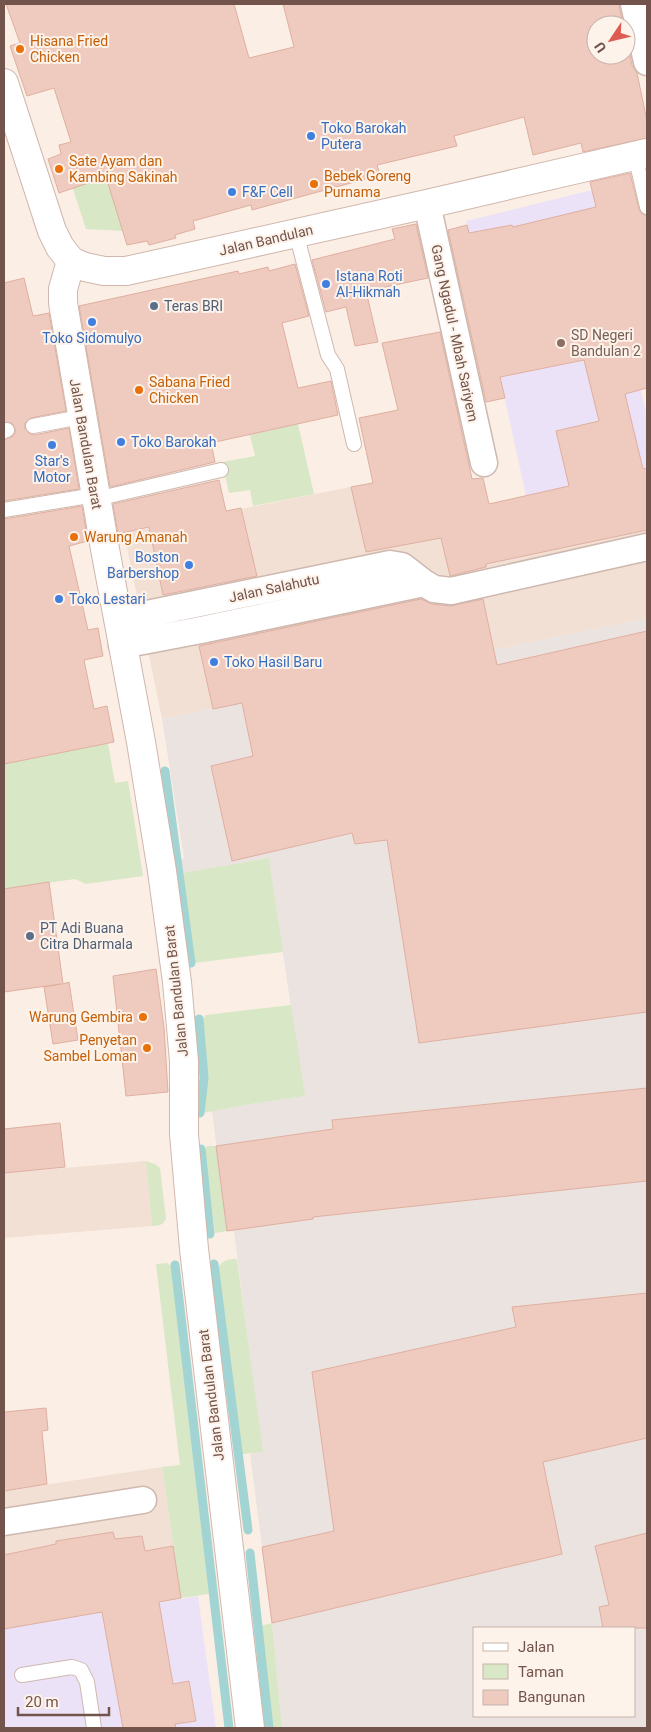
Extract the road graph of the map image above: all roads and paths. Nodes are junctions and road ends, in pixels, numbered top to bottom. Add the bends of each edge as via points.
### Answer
1 (634, 4) edge
2 (647, 62) edge
3 (4, 83) edge
4 (641, 154) edge
5 (427, 204) junction
6 (647, 207) edge
7 (296, 233) junction
8 (71, 261) junction
9 (81, 417) junction
10 (33, 426) dead end
11 (354, 444) dead end
12 (484, 463) dead end
13 (221, 470) dead end
14 (96, 497) junction
15 (4, 510) edge
16 (647, 546) edge
17 (424, 584) junction
18 (195, 604) junction
19 (201, 630) junction
20 (120, 633) junction
21 (143, 1500) dead end
22 (4, 1522) edge
23 (22, 1675) dead end
24 (94, 1728) edge
25 (250, 1728) edge

1 - 2 street
3 - 8 street via 52,230
4 - 5 street, Jalan Bandulan
4 - 6 lane
5 - 7 street, Jalan Bandulan
5 - 12 street, Gang Ngadul - Mbah Sariyem
7 - 8 street, Jalan Bandulan via 126,270 104,271
7 - 11 lane via 328,355 337,369
8 - 9 street, Jalan Bandulan Barat via 63,289 63,303
9 - 10 lane
9 - 14 street, Jalan Bandulan Barat
13 - 14 lane
14 - 15 lane
14 - 20 street, Jalan Bandulan Barat
16 - 17 street, Jalan Salahutu via 451,591
17 - 18 street, Jalan Salahutu via 402,566 390,564
17 - 19 street, Jalan Salahutu
18 - 19 street
18 - 20 street, Jalan Salahutu
19 - 20 street, Jalan Salahutu
20 - 25 street, Jalan Bandulan Barat via 140,734 178,995 184,1061 184,1134 194,1249
21 - 22 street
23 - 24 lane via 72,1667 81,1670 87,1682

